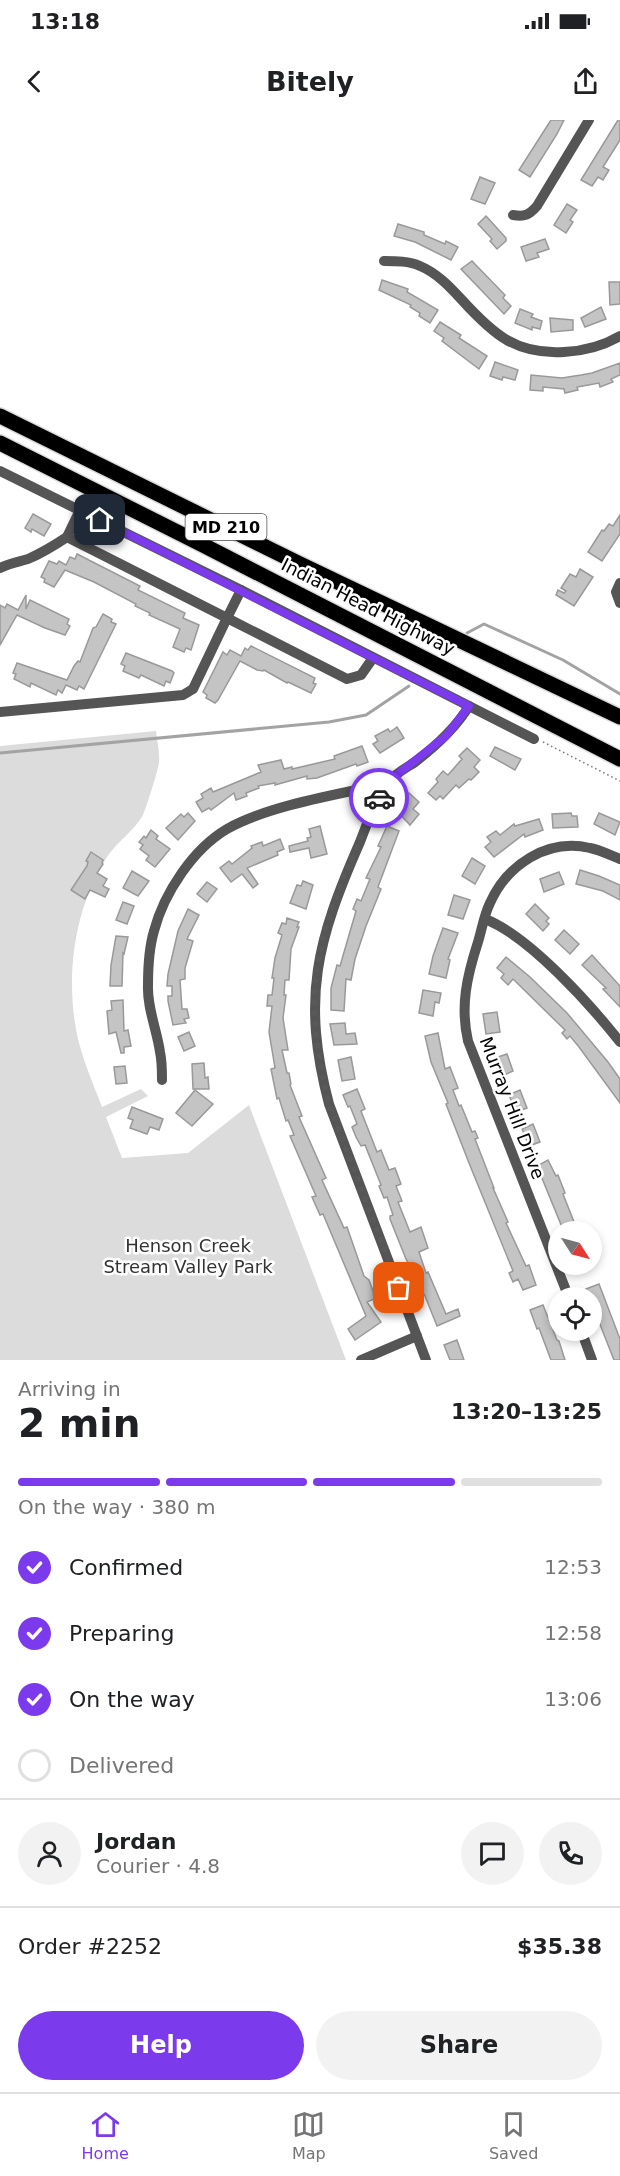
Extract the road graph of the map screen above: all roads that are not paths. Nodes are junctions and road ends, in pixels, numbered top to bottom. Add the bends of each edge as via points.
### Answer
1 (589, 120) edge
2 (513, 215) dead end
3 (384, 261) dead end
4 (620, 336) edge
5 (0, 416) edge
6 (0, 443) edge
7 (0, 471) edge
8 (80, 510) junction
9 (67, 537) junction
10 (0, 568) edge
11 (620, 583) edge
12 (242, 590) junction
13 (618, 599) edge
14 (227, 618) junction
15 (373, 658) junction
16 (513, 703) junction
17 (469, 706) junction
18 (0, 712) edge
19 (620, 717) edge
20 (534, 739) road end
21 (620, 752) edge
22 (620, 759) edge
23 (385, 784) junction
24 (620, 860) edge
25 (484, 919) junction
26 (620, 1042) edge
27 (162, 1080) dead end
28 (565, 1287) edge
29 (417, 1336) junction
30 (585, 1341) edge
31 (361, 1360) edge
32 (426, 1360) edge
33 (592, 1360) edge

1 - 2 street via 537,206 523,217
3 - 4 street via 412,263 435,274 492,329 522,349 579,351
5 - 19 highway, Indian Head Highway / MD 210
6 - 16 highway, Indian Head Highway / MD 210
7 - 8 street
8 - 9 street
8 - 12 street
9 - 10 street via 40,554
9 - 14 street
11 - 13 street
12 - 14 street
12 - 15 street
14 - 15 street via 347,679 361,675
14 - 18 street via 193,689 183,696
15 - 17 street
16 - 21 highway
16 - 22 highway, Indian Head Highway / MD 210
17 - 20 street
17 - 23 street via 446,736
23 - 27 street via 247,819 211,841 184,871 154,931 149,963 148,994 161,1053
23 - 29 street via 325,930 316,972 315,1031 329,1104
24 - 25 street, Murray Hill Drive via 575,846 537,854 507,875
25 - 26 street via 500,925 522,942 574,990
25 - 28 street, Murray Hill Drive via 465,988 468,1041
29 - 31 street
29 - 32 street
30 - 33 street

